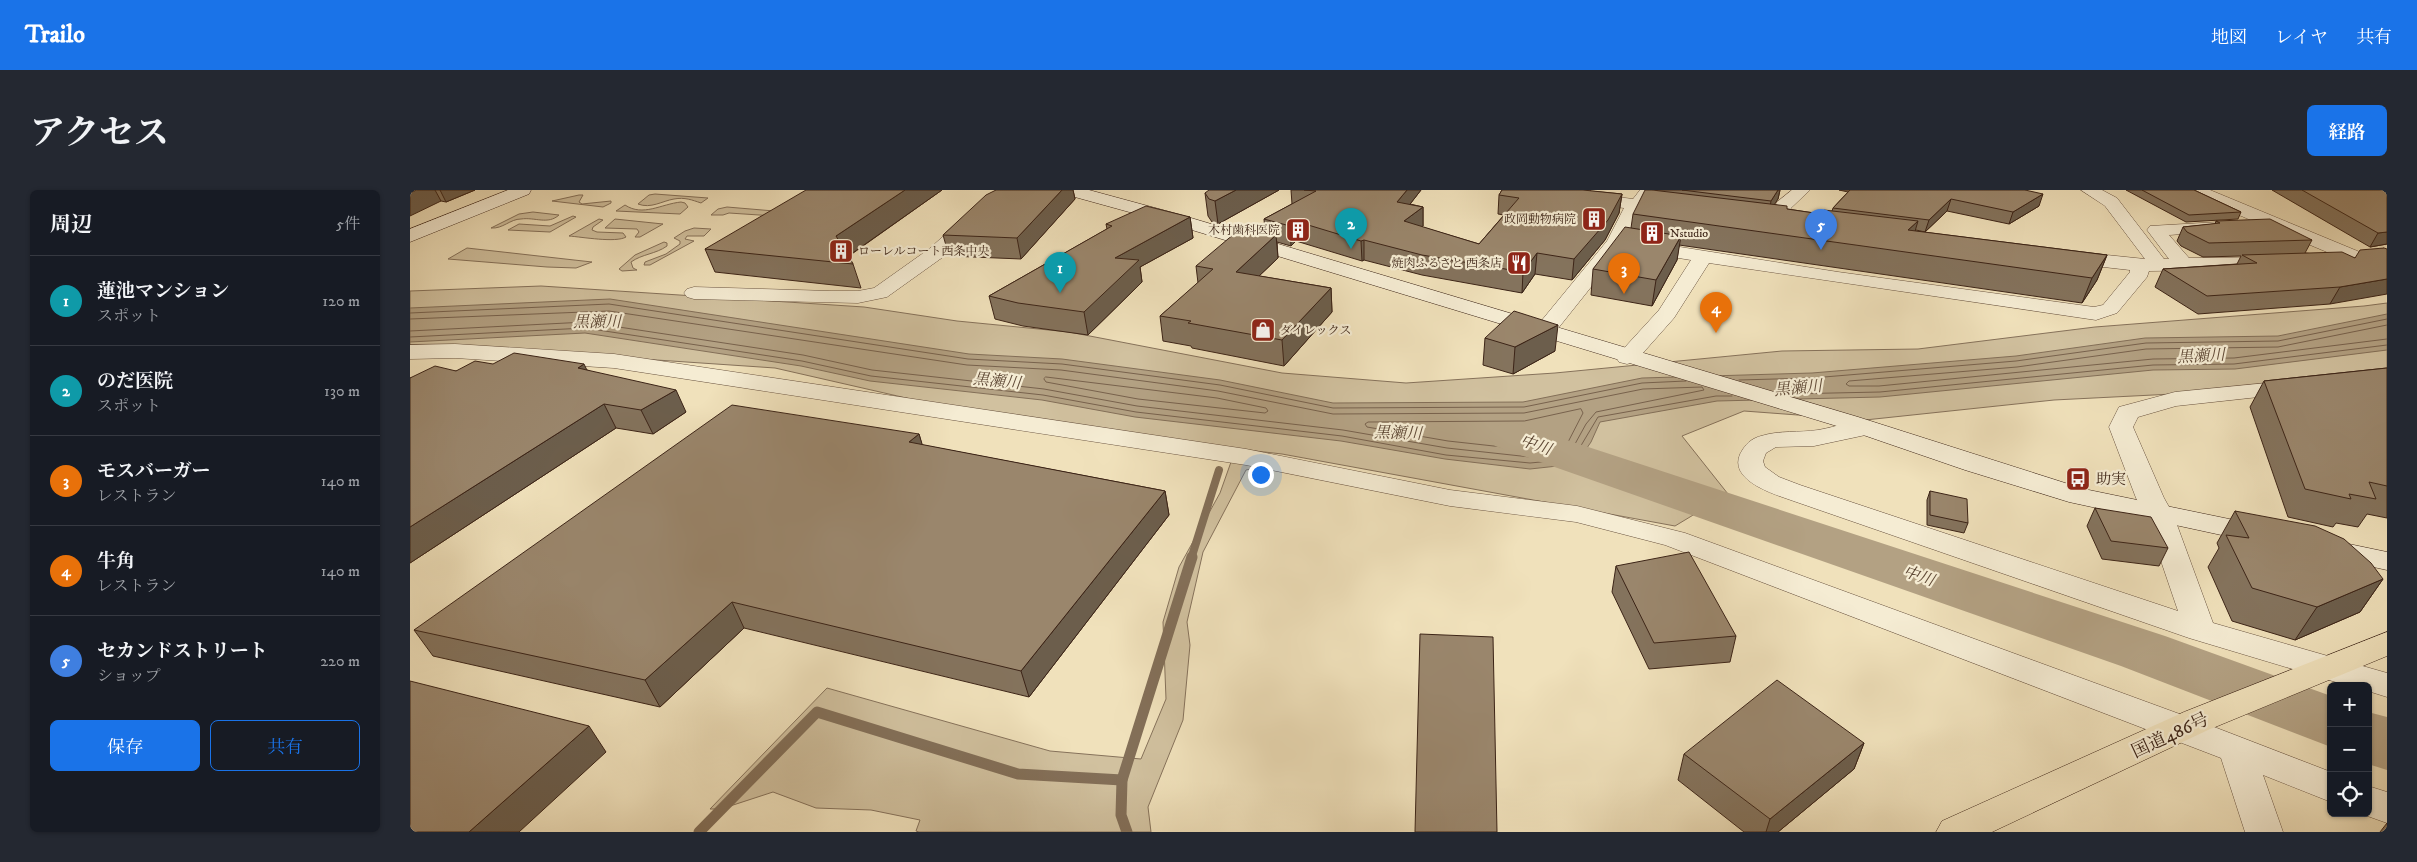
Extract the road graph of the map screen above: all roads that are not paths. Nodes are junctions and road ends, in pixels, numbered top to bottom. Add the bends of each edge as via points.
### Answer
1 (523, 190) edge
2 (1020, 190) edge
3 (1070, 190) edge
4 (1520, 190) edge
5 (1802, 190) edge
6 (2088, 190) edge
7 (2195, 190) edge
8 (1643, 197) edge
9 (1692, 211) edge
10 (1757, 219) edge
11 (1776, 222) junction
12 (1795, 224) edge
13 (2278, 225) junction
14 (410, 236) edge
15 (1616, 243) junction
16 (2050, 255) edge
17 (1703, 257) junction
18 (2323, 261) edge
19 (2295, 262) edge
20 (2183, 264) junction
21 (2139, 265) junction
22 (2159, 265) junction
23 (694, 293) dead end
24 (1544, 331) junction
25 (410, 352) edge
26 (1628, 357) junction
27 (2320, 384) edge
28 (1858, 425) junction
29 (2159, 514) junction
30 (2348, 553) junction
31 (2387, 560) edge
32 (2387, 570) edge
33 (2200, 630) junction
34 (2387, 643) edge
35 (2322, 671) junction
36 (2387, 685) edge
37 (2190, 725) junction
38 (2236, 750) junction
39 (2327, 785) edge
40 (2372, 802) edge
41 (2387, 808) edge
42 (1955, 832) edge
43 (2264, 832) edge

1 - 14 street
2 - 23 street via 984,209 936,253 880,293 831,298
3 - 24 street
4 - 8 street
5 - 11 street via 1783,206
6 - 22 street via 2111,202
7 - 13 street
8 - 9 street
8 - 15 street via 1632,209
10 - 11 street
11 - 12 street
13 - 18 street via 2369,258
13 - 20 street via 2156,230
15 - 17 street
15 - 24 street
16 - 21 street
17 - 21 street via 2096,314 2110,310 2140,273
17 - 26 street via 1667,314
19 - 20 street
20 - 22 street
21 - 22 street
24 - 26 street
25 - 37 street via 455,351 614,361 1246,458 1450,498 1577,514 1675,539
26 - 28 street
27 - 29 street via 2175,399 2128,412 2121,427
28 - 29 street via 2079,496
28 - 33 street via 1814,438 1764,443 1751,456 1752,468 1764,480 1791,491
29 - 30 street
29 - 33 street
30 - 31 street
30 - 32 street
33 - 35 street
34 - 35 highway, 国道486号
35 - 36 street
35 - 37 highway, 国道486号
37 - 38 street
37 - 42 highway, 国道486号
38 - 39 street
38 - 43 street
40 - 41 street

